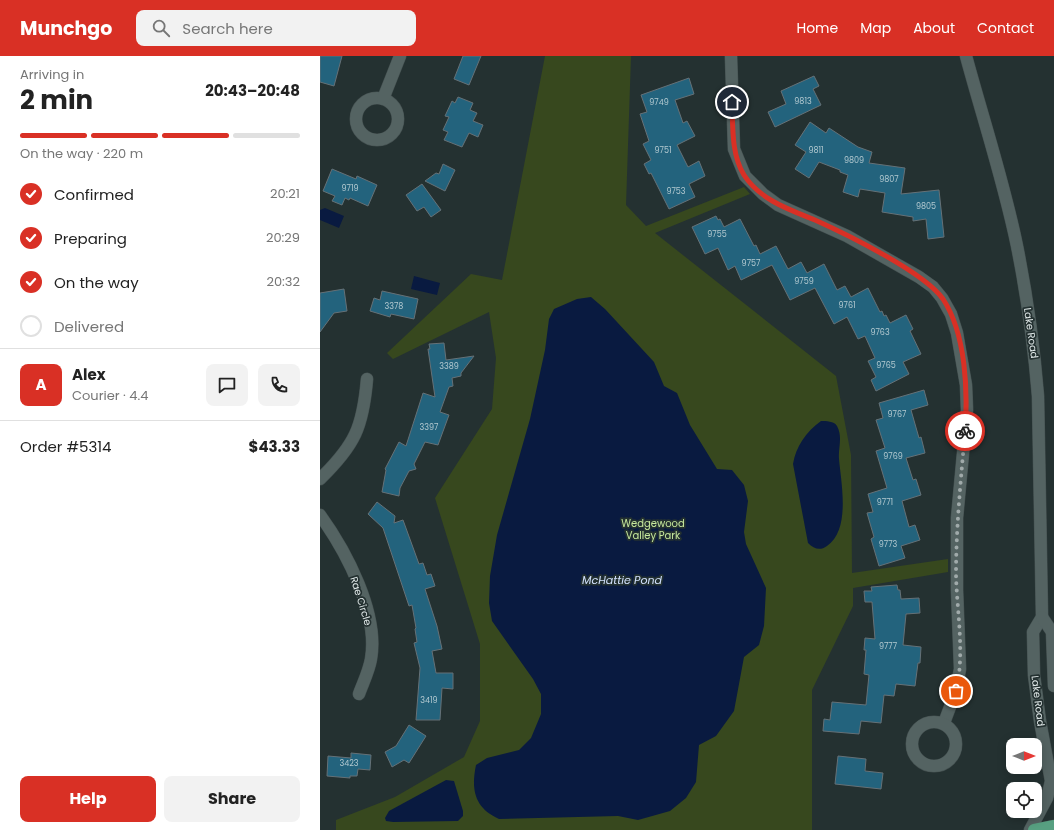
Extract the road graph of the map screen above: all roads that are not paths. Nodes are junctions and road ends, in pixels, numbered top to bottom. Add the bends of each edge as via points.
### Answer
1 (400, 56) edge
2 (731, 56) edge
3 (966, 56) edge
4 (383, 99) dead end
5 (367, 379) dead end
6 (320, 479) edge
7 (320, 515) edge
8 (1042, 618) junction
9 (1054, 686) edge
10 (359, 694) dead end
11 (944, 723) dead end
12 (1054, 826) edge
13 (1030, 830) edge
14 (1034, 830) edge

1 - 4 street
2 - 11 street via 734,149 744,176 778,205 847,236 920,277 933,287 951,314 965,379 967,410 957,525 960,669 956,691
3 - 8 street, Lake Road via 1016,245 1032,340 1038,396
5 - 6 street via 364,410 359,428 344,453
7 - 10 street, Rae Circle via 346,557 368,614 371,660
8 - 9 street, Lake Road via 1052,632
8 - 13 street, Lake Road via 1033,632 1034,675 1051,781 1047,798
12 - 14 main road

